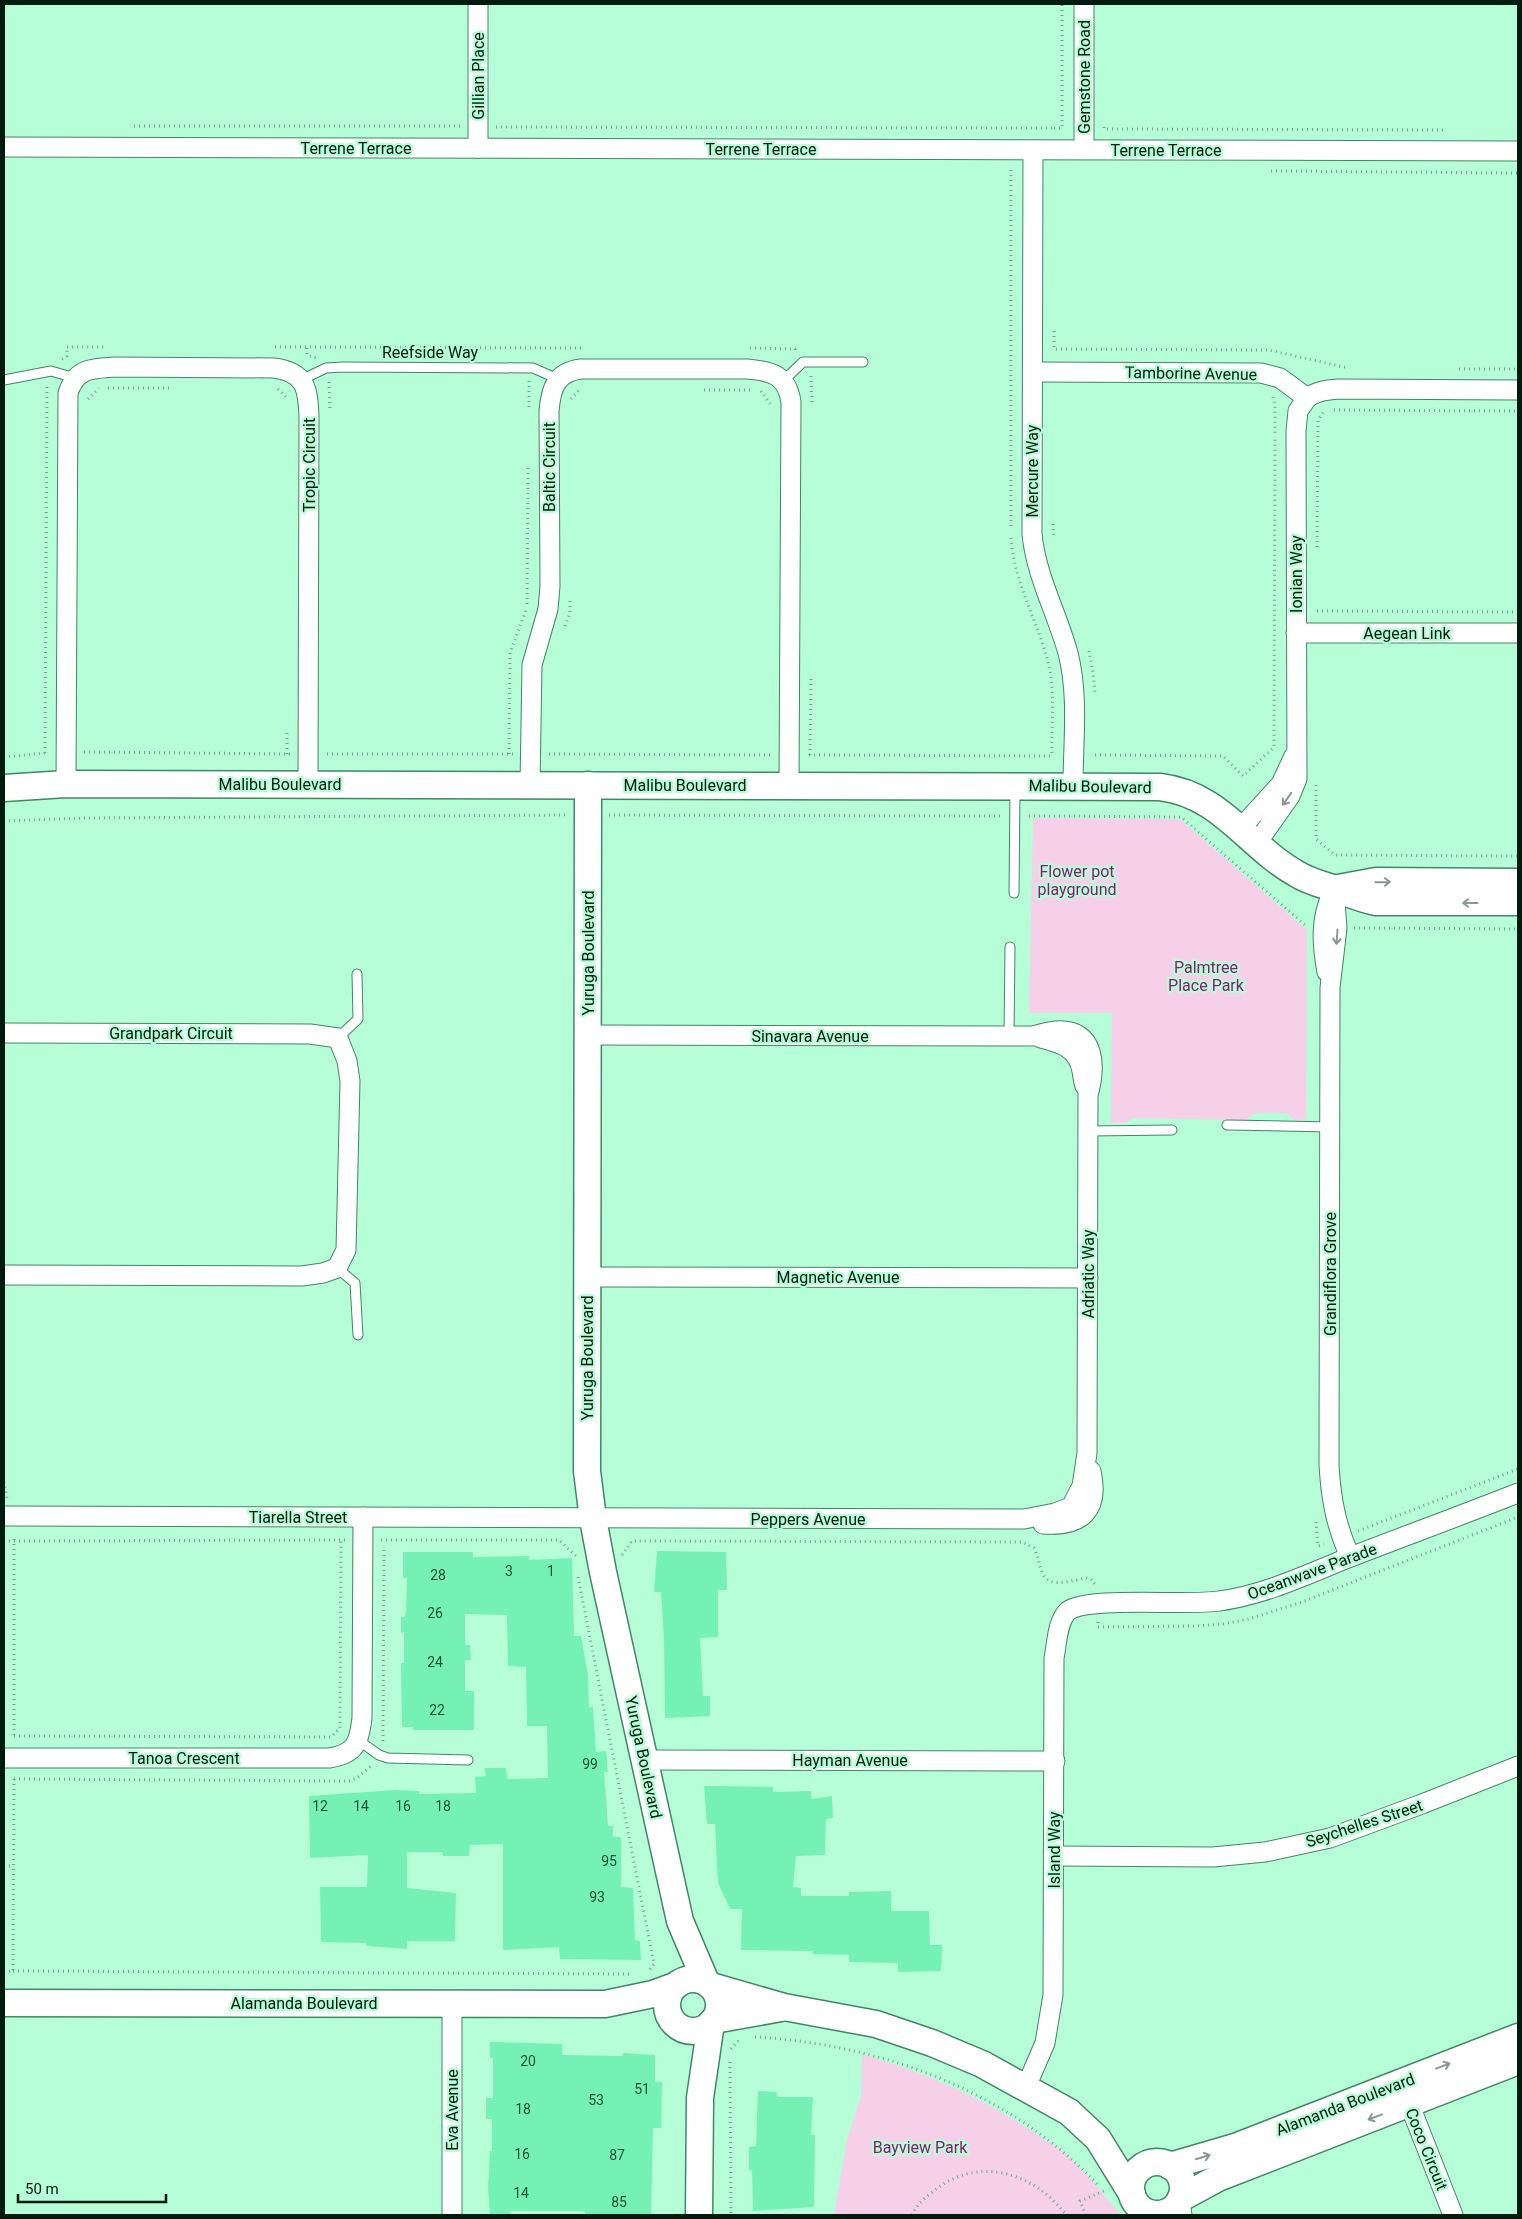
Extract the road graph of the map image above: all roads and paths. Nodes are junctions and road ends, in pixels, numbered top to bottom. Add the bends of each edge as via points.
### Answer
1 (478, 4) edge
2 (1062, 4) edge
3 (1084, 4) edge
4 (1104, 119) dead end
5 (134, 126) dead end
6 (478, 126) junction
7 (1053, 128) junction
8 (1449, 130) dead end
9 (4, 147) edge
10 (478, 148) junction
11 (1033, 150) junction
12 (1053, 150) junction
13 (1084, 150) junction
14 (1518, 151) edge
15 (1261, 171) dead end
16 (1518, 173) edge
17 (1054, 329) dead end
18 (107, 347) dead end
19 (267, 347) dead end
20 (586, 348) dead end
21 (746, 348) dead end
22 (803, 362) junction
23 (863, 362) dead end
24 (534, 368) junction
25 (1355, 368) dead end
26 (1451, 368) dead end
27 (1518, 369) edge
28 (51, 371) junction
29 (1033, 372) junction
30 (75, 378) junction
31 (558, 379) junction
32 (4, 380) edge
33 (301, 380) junction
34 (783, 381) junction
35 (178, 388) dead end
36 (277, 389) dead end
37 (589, 389) dead end
38 (703, 390) dead end
39 (1518, 390) edge
40 (1270, 394) dead end
41 (1307, 398) junction
42 (570, 400) dead end
43 (812, 407) dead end
44 (88, 408) dead end
45 (288, 408) dead end
46 (528, 409) dead end
47 (770, 412) dead end
48 (528, 458) dead end
49 (570, 594) dead end
50 (1317, 611) dead end
51 (1518, 612) edge
52 (564, 629) dead end
53 (1296, 632) junction
54 (1518, 633) edge
55 (811, 676) dead end
56 (287, 725) dead end
57 (87, 743) dead end
58 (552, 744) dead end
59 (769, 745) dead end
60 (87, 752) dead end
61 (45, 753) dead end
62 (287, 754) dead end
63 (509, 754) dead end
64 (552, 754) dead end
65 (769, 755) dead end
66 (810, 755) dead end
67 (1095, 755) dead end
68 (66, 784) junction
69 (308, 784) junction
70 (530, 785) junction
71 (588, 785) junction
72 (789, 786) junction
73 (1015, 786) junction
74 (1073, 786) junction
75 (4, 788) edge
76 (588, 815) junction
77 (1015, 816) junction
78 (4, 821) edge
79 (1248, 836) junction
80 (1518, 882) edge
81 (1334, 888) junction
82 (1014, 893) dead end
83 (1518, 902) edge
84 (1330, 928) junction
85 (1518, 929) edge
86 (1010, 947) dead end
87 (357, 974) dead end
88 (4, 1033) edge
89 (588, 1035) junction
90 (1009, 1036) junction
91 (338, 1038) junction
92 (1080, 1047) joint
93 (1228, 1125) dead end
94 (1331, 1127) junction
95 (1172, 1130) dead end
96 (1088, 1131) junction
97 (337, 1268) junction
98 (4, 1275) edge
99 (588, 1277) junction
100 (1088, 1278) junction
101 (358, 1335) dead end
102 (1518, 1469) edge
103 (4, 1482) edge
104 (1518, 1493) edge
105 (1076, 1512) joint
106 (7, 1516) edge
107 (363, 1517) junction
108 (1518, 1517) edge
109 (1316, 1518) dead end
110 (593, 1519) junction
111 (1341, 1537) junction
112 (14, 1540) junction
113 (341, 1540) junction
114 (362, 1540) junction
115 (384, 1540) junction
116 (4, 1541) edge
117 (1350, 1558) junction
118 (577, 1563) dead end
119 (586, 1573) junction
120 (1098, 1603) junction
121 (1068, 1612) joint
122 (14, 1736) junction
123 (358, 1740) junction
124 (379, 1755) junction
125 (9, 1758) edge
126 (468, 1760) dead end
127 (645, 1760) junction
128 (1055, 1761) junction
129 (1518, 1766) edge
130 (14, 1779) junction
131 (1054, 1856) junction
132 (4, 1866) edge
133 (13, 1866) junction
134 (680, 1921) junction
135 (13, 1971) junction
136 (4, 1972) edge
137 (636, 1974) dead end
138 (646, 1974) dead end
139 (709, 1984) junction
140 (676, 1985) junction
141 (4, 2003) edge
142 (452, 2004) junction
143 (605, 2004) junction
144 (784, 2007) junction
145 (712, 2022) junction
146 (677, 2025) junction
147 (742, 2036) dead end
148 (751, 2037) dead end
149 (1518, 2037) edge
150 (730, 2051) dead end
151 (730, 2060) dead end
152 (1518, 2061) edge
153 (1026, 2088) junction
154 (1405, 2093) junction
155 (700, 2098) junction
156 (1098, 2139) junction
157 (1164, 2164) junction
158 (1104, 2191) junction
159 (1120, 2195) junction
160 (1181, 2205) edge
161 (1156, 2214) edge
162 (452, 2215) edge
163 (700, 2215) edge
164 (731, 2215) edge
165 (912, 2215) edge
166 (1066, 2215) edge
167 (1086, 2215) edge
168 (1454, 2215) edge

1 - 6 street, Gillian Place
2 - 7 path via 1062,128
3 - 13 street, Gemstone Road
4 - 8 path via 1104,128
5 - 6 path
6 - 7 path
6 - 10 street, Gillian Place
7 - 12 path
9 - 10 street, Terrene Terrace
10 - 11 street, Terrene Terrace
11 - 12 street, Terrene Terrace
11 - 29 street, Mercure Way
12 - 13 street, Terrene Terrace
13 - 14 street, Terrene Terrace
15 - 16 path
17 - 25 path via 1054,349 1269,350
18 - 28 path via 68,347 67,356 56,362
19 - 20 path
21 - 22 path via 795,348 796,355
22 - 23 lane
22 - 34 lane
22 - 43 path via 811,368
24 - 31 lane, Reefside Way
24 - 33 lane, Reefside Way via 330,367
24 - 46 path via 528,386
26 - 27 path
28 - 30 lane
28 - 32 lane
28 - 61 path via 47,389
29 - 41 street, Tamborine Avenue via 1261,372 1280,378
29 - 74 street, Mercure Way via 1033,546 1071,670
30 - 33 street via 86,370 115,367 274,368 291,372
30 - 68 street via 68,393 67,407
31 - 34 street via 581,369 737,369 770,372
31 - 70 street, Baltic Circuit via 549,411 550,586 548,610 532,665
33 - 69 street, Tropic Circuit via 307,394 309,417
34 - 72 street via 789,394 791,415
35 - 44 path via 98,388 88,398
36 - 45 path via 288,399
37 - 42 path via 579,389
38 - 47 path via 760,390 770,402
39 - 41 street via 1332,389
40 - 67 path via 1275,404 1274,747 1244,776 1223,756
41 - 53 street, Ionian Way via 1297,420
48 - 63 path via 527,606 510,653
49 - 52 path via 570,613
50 - 51 path
53 - 54 street, Aegean Link
53 - 79 street, Ionian Way via 1295,753 1281,784
55 - 66 path
56 - 62 path
57 - 60 path
58 - 64 path
59 - 65 path
68 - 69 street, Malibu Boulevard
68 - 75 street, Malibu Boulevard
69 - 70 street, Malibu Boulevard
70 - 71 street, Malibu Boulevard
71 - 72 street, Malibu Boulevard
71 - 76 street, Yuruga Boulevard
72 - 73 street, Malibu Boulevard
73 - 74 street, Malibu Boulevard
73 - 77 lane
74 - 79 street, Malibu Boulevard via 1147,786 1185,792 1212,805
76 - 77 path
76 - 78 path
76 - 89 street, Yuruga Boulevard
77 - 82 lane
77 - 84 path via 1180,817 1308,928
79 - 81 street, Malibu Boulevard via 1296,874
81 -> 80 street, Malibu Boulevard via 1376,882
83 -> 81 street, Malibu Boulevard via 1376,902 1356,898
81 - 84 street, Grandiflora Grove via 1326,908
84 - 85 path
84 - 94 street, Grandiflora Grove via 1323,947 1330,988
86 - 90 lane
87 - 91 lane via 358,1019
88 - 91 street, Grandpark Circuit via 310,1034
89 - 90 street, Sinavara Avenue
89 - 99 street, Yuruga Boulevard
90 - 92 street, Sinavara Avenue via 1064,1031
91 - 97 street via 348,1061 350,1081 346,1250
92 - 96 street, Adriatic Way via 1092,1056 1093,1066 1088,1094
93 - 94 lane
94 - 111 street, Grandiflora Grove via 1329,1465 1332,1505
95 - 96 lane
96 - 100 street, Adriatic Way
97 - 98 street via 302,1276
97 - 101 lane via 355,1282
99 - 100 street, Magnetic Avenue
99 - 110 street, Yuruga Boulevard via 587,1471
100 - 105 street, Adriatic Way via 1087,1453
102 - 111 path
103 - 106 path
104 - 117 street, Oceanwave Parade
105 - 110 street, Peppers Avenue via 1024,1519
106 - 107 street, Tiarella Street
106 - 112 path
107 - 110 street, Tiarella Street
107 - 114 street
108 - 120 path via 1272,1612 1223,1624 1098,1627
109 - 111 path via 1318,1546
110 - 119 street, Yuruga Boulevard
111 - 117 street, Grandiflora Grove
112 - 113 path
112 - 116 path
112 - 122 path
113 - 114 path
113 - 122 path via 340,1728 331,1737
114 - 115 path
114 - 123 street via 362,1718
115 - 118 path via 559,1540 574,1553
115 - 124 path via 383,1735
117 - 120 street, Oceanwave Parade via 1266,1590 1220,1601
119 - 120 path via 626,1567 622,1555 632,1542 1022,1542 1034,1548 1047,1580 1091,1579 1096,1585
119 - 127 street, Yuruga Boulevard
119 - 138 path via 654,1964
120 - 121 street, Oceanwave Parade
121 - 128 street, Island Way via 1060,1623 1054,1658
122 - 125 path
123 - 124 lane
123 - 125 street, Tanoa Crescent via 351,1751 328,1758
124 - 126 lane via 400,1759
124 - 130 path via 366,1772 350,1780
125 - 130 path
127 - 128 street, Hayman Avenue
127 - 134 street, Yuruga Boulevard
128 - 131 street, Island Way
129 - 131 street, Seychelles Street via 1330,1838 1265,1852 1213,1857
130 - 133 path
131 - 153 street, Island Way via 1051,2012 1045,2043
132 - 133 path
133 - 135 path
134 - 139 street, Yuruga Boulevard
134 - 140 street, Yuruga Boulevard
135 - 136 path
135 - 137 path
139 - 140 street via 691,1979
139 - 144 street
139 - 145 street via 719,2007
140 - 143 street, Alamanda Boulevard via 653,1994
140 - 146 street via 667,2009
141 - 142 street, Alamanda Boulevard
142 - 143 street, Alamanda Boulevard
142 - 162 street, Eva Avenue
143 - 146 street, Alamanda Boulevard
144 - 145 street
144 - 153 street via 848,2018 902,2032 982,2064
145 - 146 street via 696,2031
145 - 155 street
146 - 155 street via 688,2050
147 - 150 path
148 - 158 path via 800,2040 844,2049 938,2077 991,2103 1031,2128 1073,2158
154 -> 149 street, Alamanda Boulevard
151 - 164 path
152 - 154 street, Alamanda Boulevard
153 - 156 street via 1069,2112
157 -> 154 street, Alamanda Boulevard via 1235,2147
154 -> 160 street, Alamanda Boulevard via 1218,2178
154 - 168 street, Coco Circuit
155 - 163 street
156 - 157 street
156 - 159 street
157 - 159 street, Alamanda Boulevard via 1143,2166 1132,2186
157 - 160 street via 1176,2170 1182,2183
158 - 159 path
158 - 167 path via 1080,2201
159 - 161 street
160 - 161 street, Alamanda Boulevard
165 - 166 path via 920,2202 949,2180 987,2171 1023,2178 1048,2195

